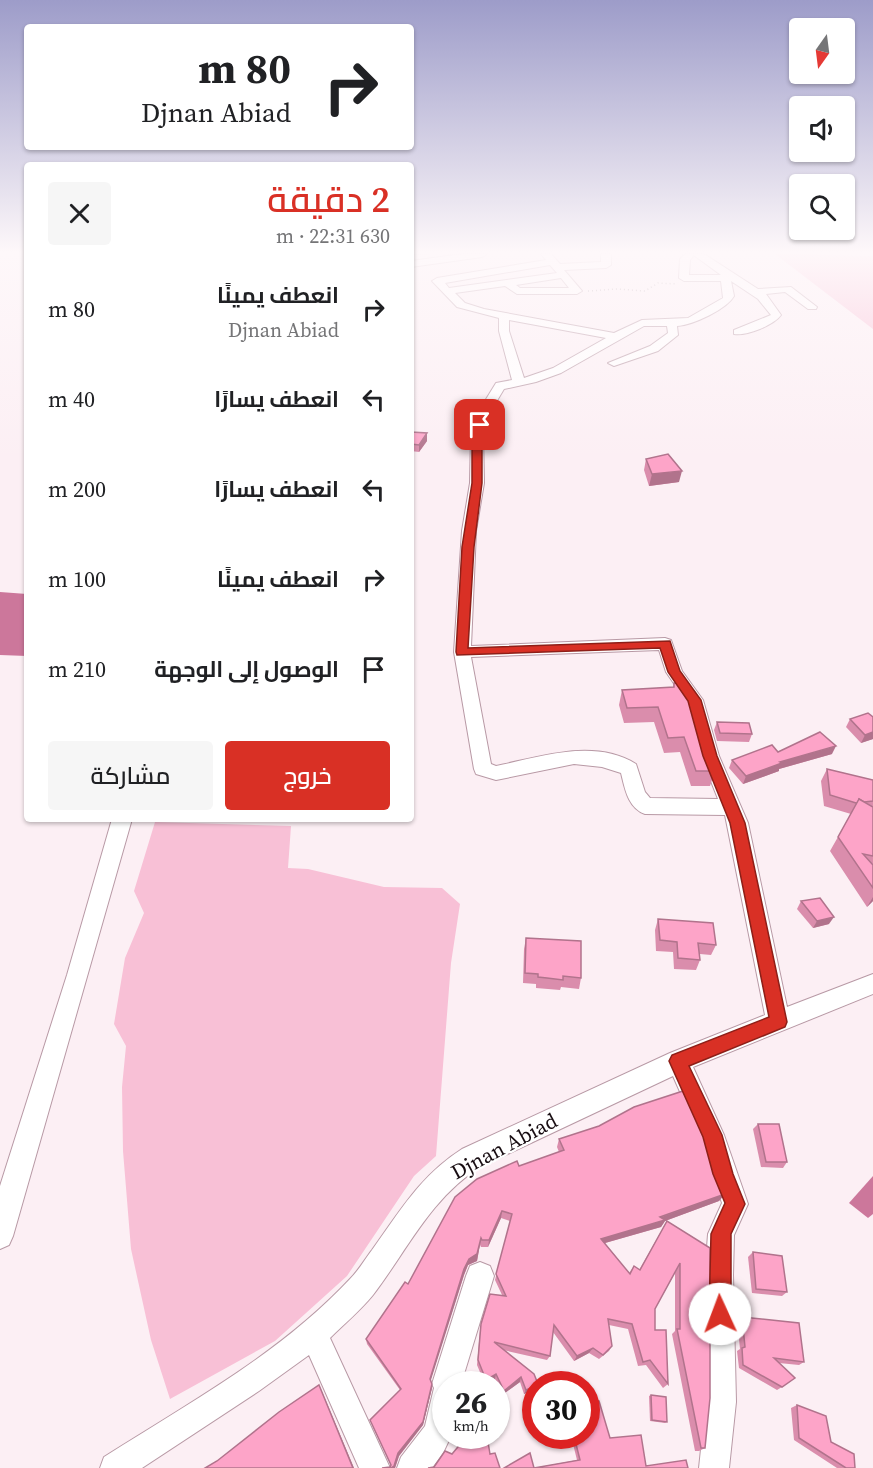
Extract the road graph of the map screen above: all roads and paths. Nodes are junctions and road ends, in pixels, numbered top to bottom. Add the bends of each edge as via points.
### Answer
1 (504, 323) edge
2 (531, 323) edge
3 (671, 323) junction
4 (674, 323) edge
5 (762, 323) edge
6 (738, 332) dead end
7 (616, 337) junction
8 (614, 363) dead end
9 (519, 382) junction
10 (462, 652) junction
11 (732, 807) junction
12 (121, 822) edge
13 (873, 984) edge
14 (778, 1022) junction
15 (678, 1061) junction
16 (0, 1236) edge
17 (480, 1276) dead end
18 (314, 1334) junction
19 (451, 1371) edge
20 (432, 1443) edge
21 (126, 1465) edge
22 (375, 1468) edge
23 (412, 1468) edge
24 (714, 1468) edge

1 - 9 street
2 - 7 street
3 - 4 street
3 - 7 street via 639,324
3 - 8 street via 674,333 666,342
5 - 6 street
7 - 9 street via 564,369
9 - 10 street via 500,386 477,435 477,483 469,531
10 - 11 street via 665,644 674,672 694,700 710,756
10 - 11 street via 481,765 487,772 574,757 602,760 629,769 636,795 645,806
11 - 14 street via 746,857
12 - 16 street
13 - 14 street, Djnan Abiad
14 - 15 street, Djnan Abiad
15 - 18 street, Djnan Abiad via 513,1137 449,1172 428,1193 362,1287
15 - 24 street via 712,1135 735,1204 721,1234 721,1402
17 - 19 street
18 - 21 street, Djnan Abiad
18 - 22 street
20 - 23 street

